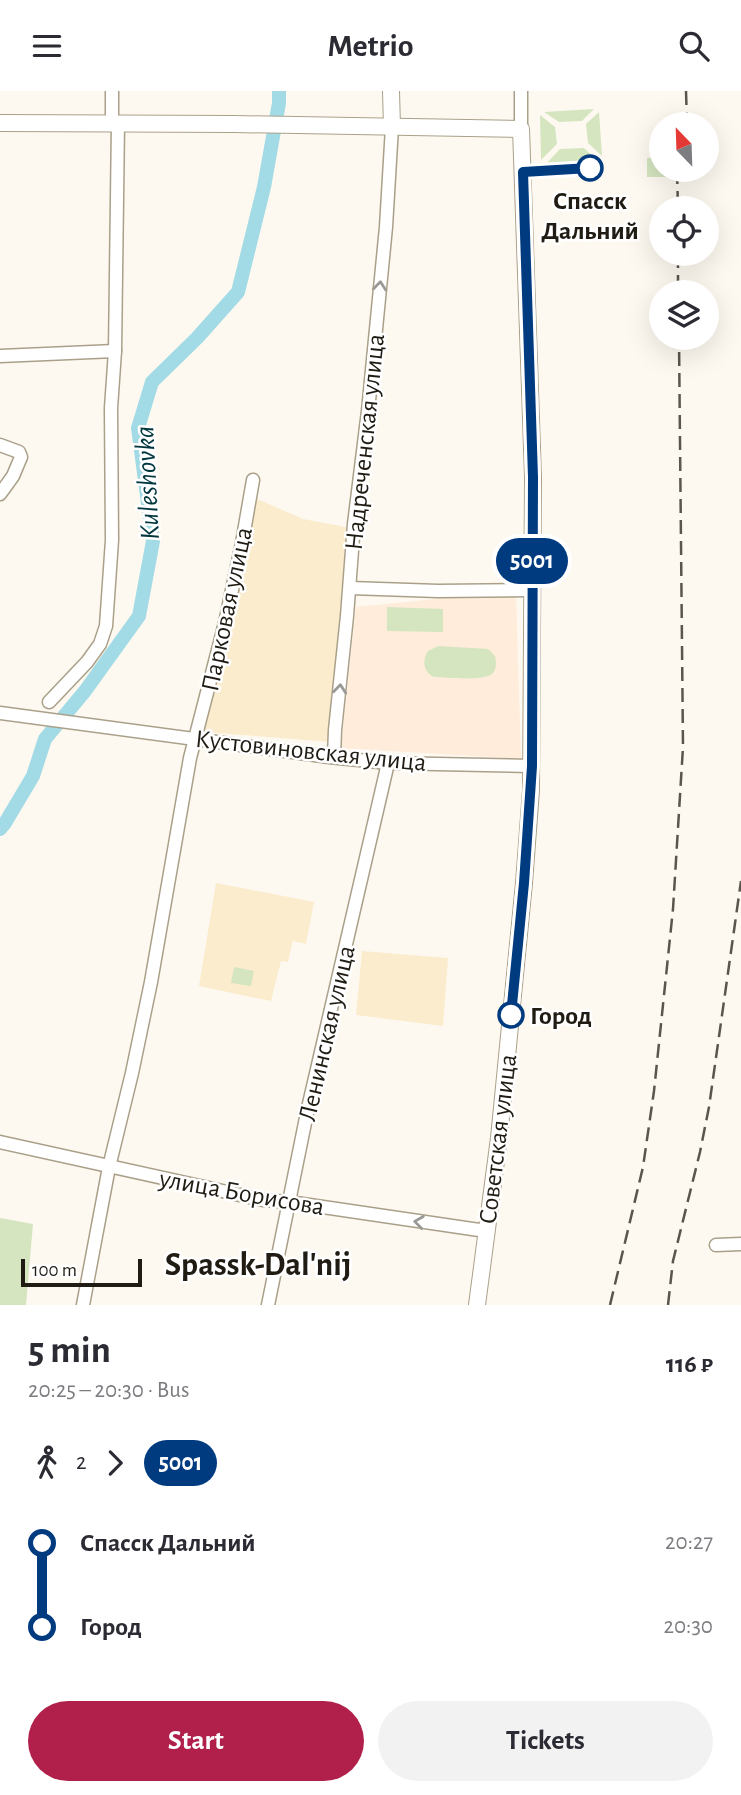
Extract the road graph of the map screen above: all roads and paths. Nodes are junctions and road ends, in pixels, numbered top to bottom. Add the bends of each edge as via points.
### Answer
1 (112, 91) edge
2 (391, 91) edge
3 (520, 91) edge
4 (0, 123) edge
5 (115, 123) junction
6 (393, 127) junction
7 (522, 129) junction
8 (116, 351) junction
9 (0, 356) edge
10 (0, 445) edge
11 (253, 480) dead end
12 (0, 494) edge
13 (349, 588) junction
14 (532, 590) junction
15 (49, 702) dead end
16 (0, 713) edge
17 (195, 738) junction
18 (334, 757) junction
19 (388, 762) junction
20 (532, 766) junction
21 (0, 1143) edge
22 (109, 1167) junction
23 (289, 1202) junction
24 (486, 1231) junction
25 (741, 1244) edge
26 (716, 1245) dead end
27 (83, 1305) edge
28 (268, 1305) edge
29 (477, 1305) edge

1 - 5 street
2 - 6 main road
3 - 7 street, Советская улица
4 - 5 main road
5 - 6 main road
5 - 8 street
6 - 7 main road
13 -> 6 street, Надреченская улица
7 - 14 main road, Советская улица
8 - 9 street
8 - 15 street via 105,632 88,662
10 - 12 street via 21,457
11 - 17 street, Парковая улица via 225,623
13 - 14 street
18 -> 13 street, Надреченская улица
14 - 20 main road, Советская улица
16 - 17 street, Кустовиновская улица
17 - 18 street, Кустовиновская улица
17 - 22 street, Парковая улица via 151,982
18 - 19 street, Кустовиновская улица
19 - 20 street, Кустовиновская улица
19 - 23 street, Ленинская улица
20 - 24 main road, Советская улица via 499,1138
21 - 22 street, улица Борисова
22 - 23 street, улица Борисова
22 - 27 street
24 -> 23 street, улица Борисова
23 - 28 street, Ленинская улица
24 - 29 main road, Советская улица
25 - 26 street

